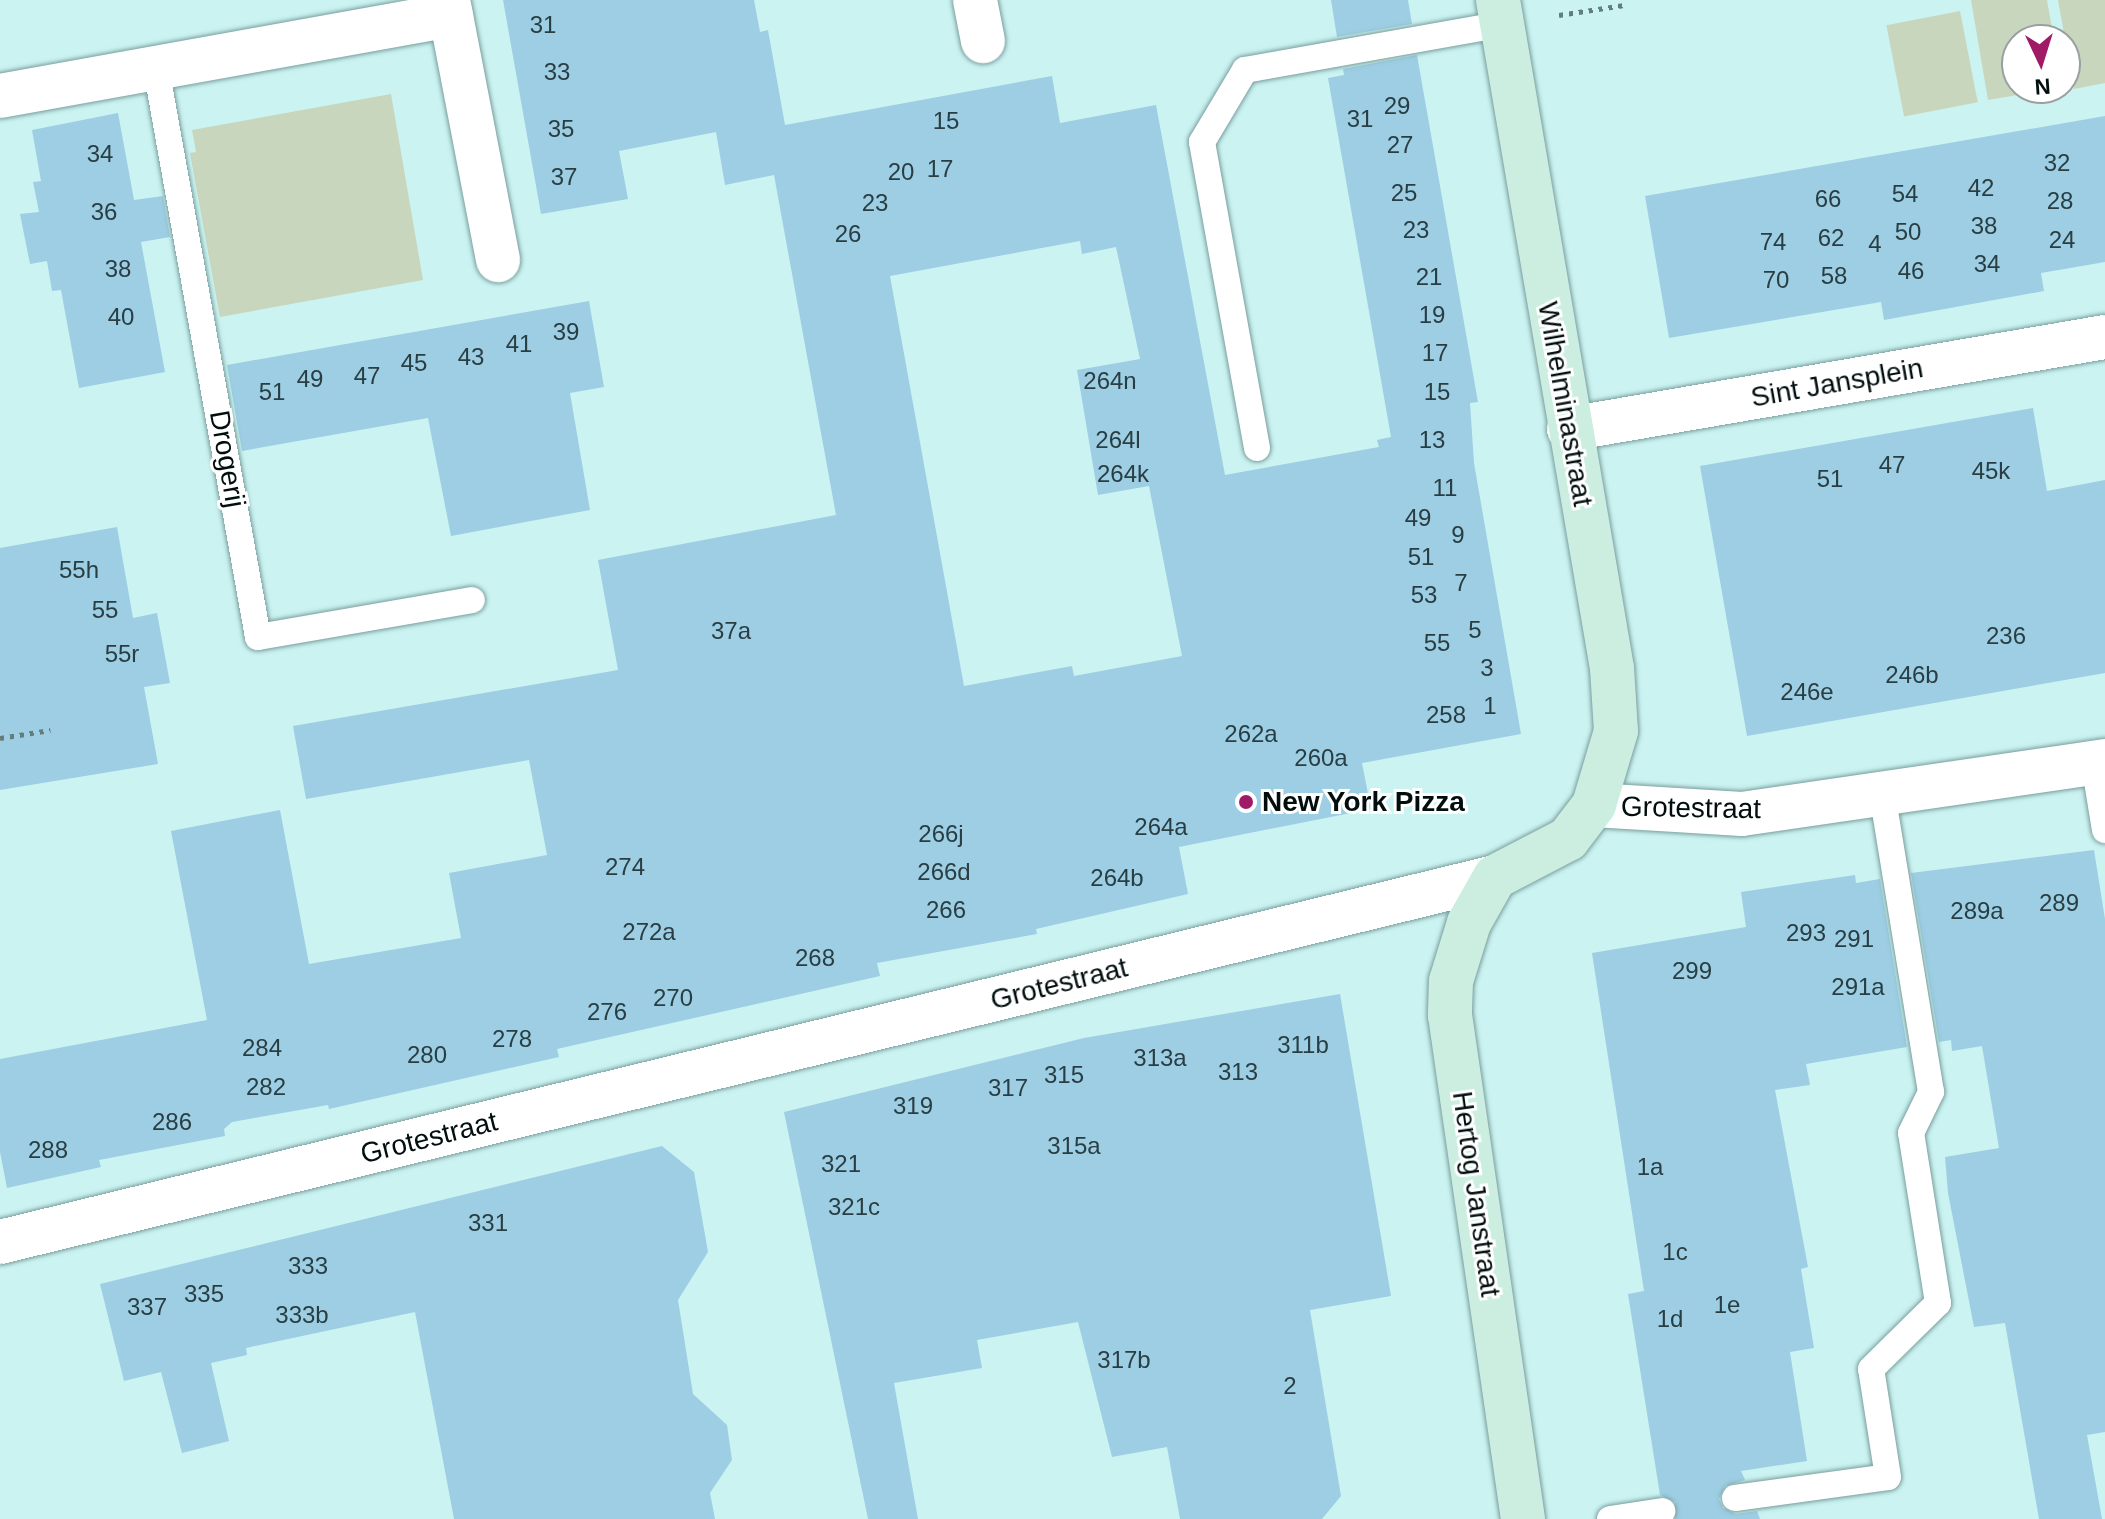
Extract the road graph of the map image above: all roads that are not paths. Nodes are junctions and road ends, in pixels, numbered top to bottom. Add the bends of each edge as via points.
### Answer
1 (450, 7) edge
2 (1500, 12) edge
3 (156, 68) junction
4 (0, 96) edge
5 (498, 260) dead end
6 (2105, 337) edge
7 (1569, 429) junction
8 (1257, 448) dead end
9 (472, 600) dead end
10 (2100, 762) edge
11 (1882, 794) junction
12 (1594, 805) junction
13 (2105, 830) edge
14 (1495, 877) junction
15 (0, 1242) edge
16 (1735, 1498) dead end
17 (1662, 1511) dead end
18 (1523, 1519) edge
19 (1610, 1519) edge

1 - 3 street
1 - 5 street
2 - 7 main road, Wilhelminastraat
2 - 8 lane via 1245,70 1202,142
3 - 4 street
3 - 9 lane, Drogerij via 258,637
6 - 7 street, Sint Jansplein
7 - 12 main road, Wilhelminastraat via 1612,668 1616,731
10 - 11 street, Grotestraat
10 - 13 lane
11 - 12 street, Grotestraat via 1742,814
11 - 16 lane via 1931,1092 1911,1133 1938,1303 1871,1369 1888,1477
12 - 14 main road, Grotestraat via 1568,839
14 - 15 street, Grotestraat
14 - 18 main road, Hertog Janstraat via 1458,951 1450,1015
17 - 19 lane

